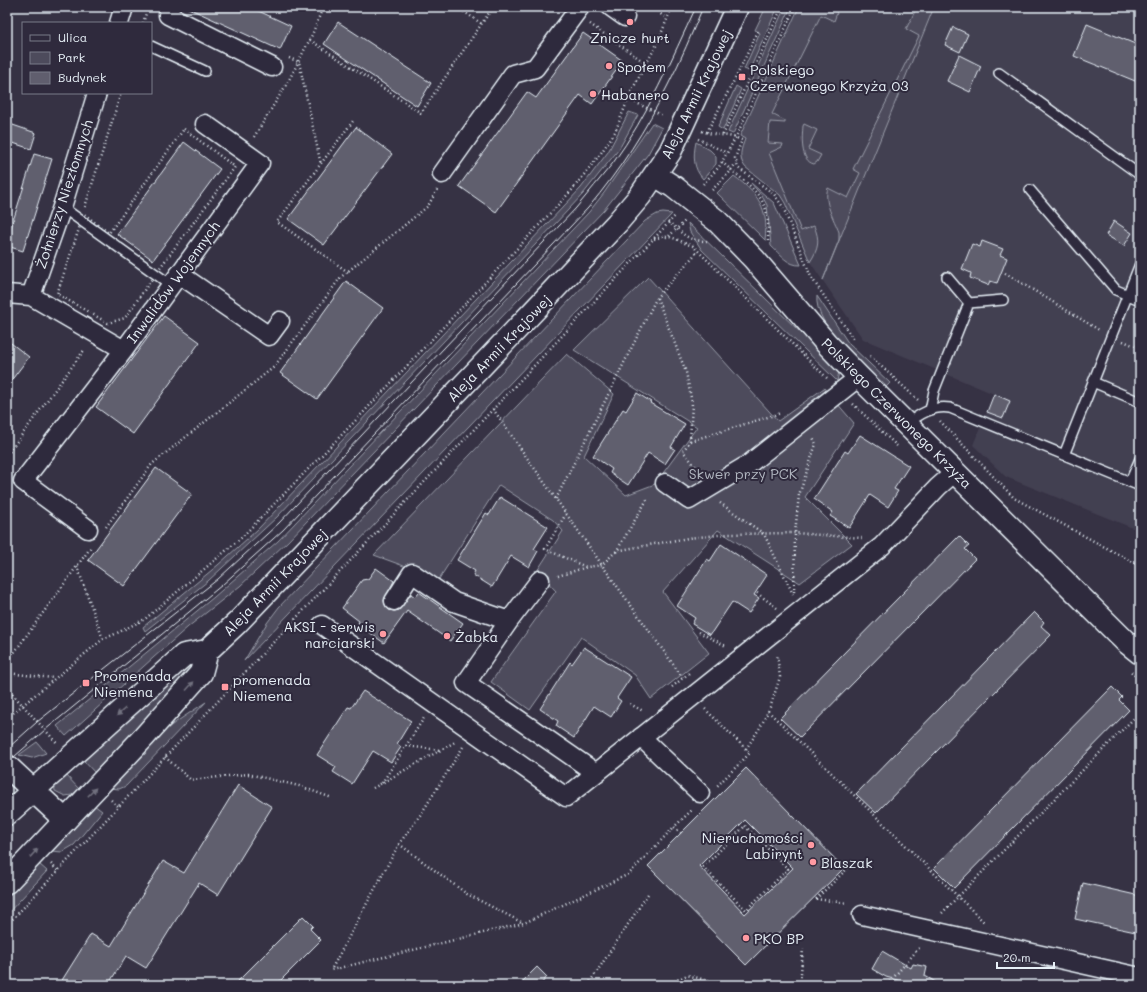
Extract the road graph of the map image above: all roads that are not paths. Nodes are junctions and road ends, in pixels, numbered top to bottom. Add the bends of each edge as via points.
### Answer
1 (124, 7) edge
2 (170, 7) edge
3 (611, 7) edge
4 (737, 7) edge
5 (578, 10) edge
6 (625, 17) dead end
7 (119, 22) edge
8 (152, 46) edge
9 (272, 67) dead end
10 (205, 71) dead end
11 (999, 73) dead end
12 (97, 94) edge
13 (205, 124) dead end
14 (655, 175) junction
15 (1140, 175) edge
16 (440, 181) road end
17 (1030, 190) dead end
18 (62, 207) junction
19 (1140, 264) edge
20 (947, 277) dead end
21 (175, 279) junction
22 (7, 294) edge
23 (1128, 295) junction
24 (31, 296) junction
25 (1003, 300) dead end
26 (1140, 300) edge
27 (969, 303) junction
28 (280, 321) dead end
29 (124, 350) junction
30 (859, 377) junction
31 (1093, 382) junction
32 (1140, 402) edge
33 (930, 410) junction
34 (907, 425) junction
35 (1064, 455) junction
36 (1140, 459) edge
37 (955, 472) junction
38 (1130, 482) junction
39 (665, 483) dead end
40 (1140, 486) edge
41 (96, 528) road end
42 (540, 580) road end
43 (394, 601) dead end
44 (509, 621) junction
45 (322, 625) dead end
46 (207, 651) junction
47 (1140, 653) edge
48 (641, 737) junction
49 (7, 766) edge
50 (596, 773) junction
51 (33, 790) junction
52 (703, 796) road end
53 (7, 814) edge
54 (65, 820) junction
55 (7, 882) edge
56 (862, 915) dead end
57 (1140, 977) edge

1 - 7 street
2 - 9 street via 168,15
3 - 6 street
4 - 14 main road, Aleja Armii Krajowej via 670,152
5 - 16 street via 535,68 513,74
8 - 10 lane
11 - 15 lane
12 - 18 street, Żołnierzy Niezłomnych
13 - 21 street, Inwalidów Wojennych via 260,163
14 - 30 main road, Polskiego Czerwonego Krzyża via 717,221
14 - 46 main road, Aleja Armii Krajowej via 612,228 237,623
17 - 23 lane via 1116,290
18 - 21 lane via 82,217 156,273
18 - 24 street, Żołnierzy Niezłomnych
19 - 23 lane
20 - 27 lane
21 - 28 street via 269,336
21 - 29 street, Inwalidów Wojennych
22 - 24 street, Inwalidów Wojennych
23 - 26 lane
23 - 31 lane
24 - 29 street, Inwalidów Wojennych
25 - 27 lane
27 - 33 lane via 934,391
29 - 41 street via 24,481
30 - 34 main road, Polskiego Czerwonego Krzyża
30 - 39 street via 749,464 689,500
31 - 32 lane
31 - 35 lane
33 - 34 lane via 914,418
33 - 35 lane via 939,407 950,408
34 - 37 main road, Polskiego Czerwonego Krzyża
35 - 38 lane
36 - 38 lane
37 - 47 main road, Polskiego Czerwonego Krzyża
37 - 48 street via 882,546
38 - 40 lane
42 - 44 street
43 - 44 street via 412,573 454,602
44 - 50 street via 466,684
45 - 50 street via 566,797
46 -> 51 main road via 184,655
54 -> 46 main road via 144,738 201,673
48 - 50 street
48 - 52 street
49 - 51 main road
51 - 53 main road
51 - 54 main road
55 -> 54 main road
56 - 57 street

